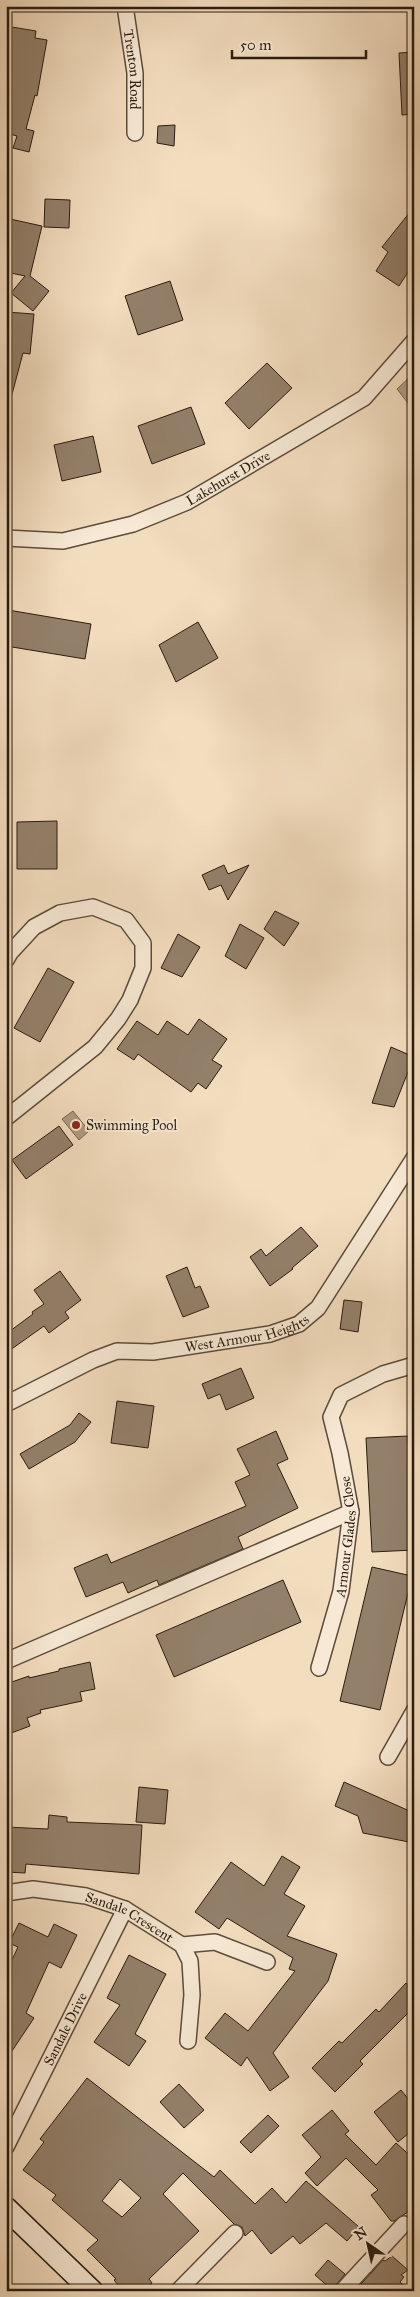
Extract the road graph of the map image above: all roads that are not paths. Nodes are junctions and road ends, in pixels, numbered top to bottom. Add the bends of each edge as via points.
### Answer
1 (125, 6) edge
2 (135, 133) dead end
3 (414, 341) edge
4 (6, 538) edge
5 (6, 960) edge
6 (6, 1118) edge
7 (414, 1158) edge
8 (414, 1364) edge
9 (6, 1404) edge
10 (352, 1512) junction
11 (6, 1661) edge
12 (319, 1668) dead end
13 (414, 1711) edge
14 (388, 1757) dead end
15 (6, 1893) edge
16 (125, 1909) junction
17 (182, 1945) junction
18 (267, 1962) dead end
19 (188, 2041) dead end
20 (6, 2147) edge
21 (6, 2208) edge
22 (404, 2224) dead end
23 (235, 2233) dead end
24 (92, 2291) edge
25 (178, 2291) edge
26 (342, 2291) edge

1 - 2 street, Trenton Road via 135,73
3 - 4 street, Lakehurst Drive via 364,398 187,502 133,524 62,541
5 - 6 street via 34,927 60,914 93,908 126,920 143,943 143,968 118,1019 94,1047
7 - 9 street, West Armour Heights via 318,1308 299,1324 270,1334 153,1352 117,1350
8 - 10 street, Armour Glades Close via 383,1374 341,1395 331,1417
10 - 11 street
10 - 12 street, Armour Glades Close via 341,1591
13 - 14 street
15 - 16 street, Sandale Crescent via 33,1889 86,1896
16 - 17 street, Sandale Crescent
16 - 20 street, Sandale Drive
17 - 18 street via 215,1942
17 - 19 street, Sandale Crescent via 190,1961 192,1995
21 - 24 main road
22 - 26 street
23 - 25 street

